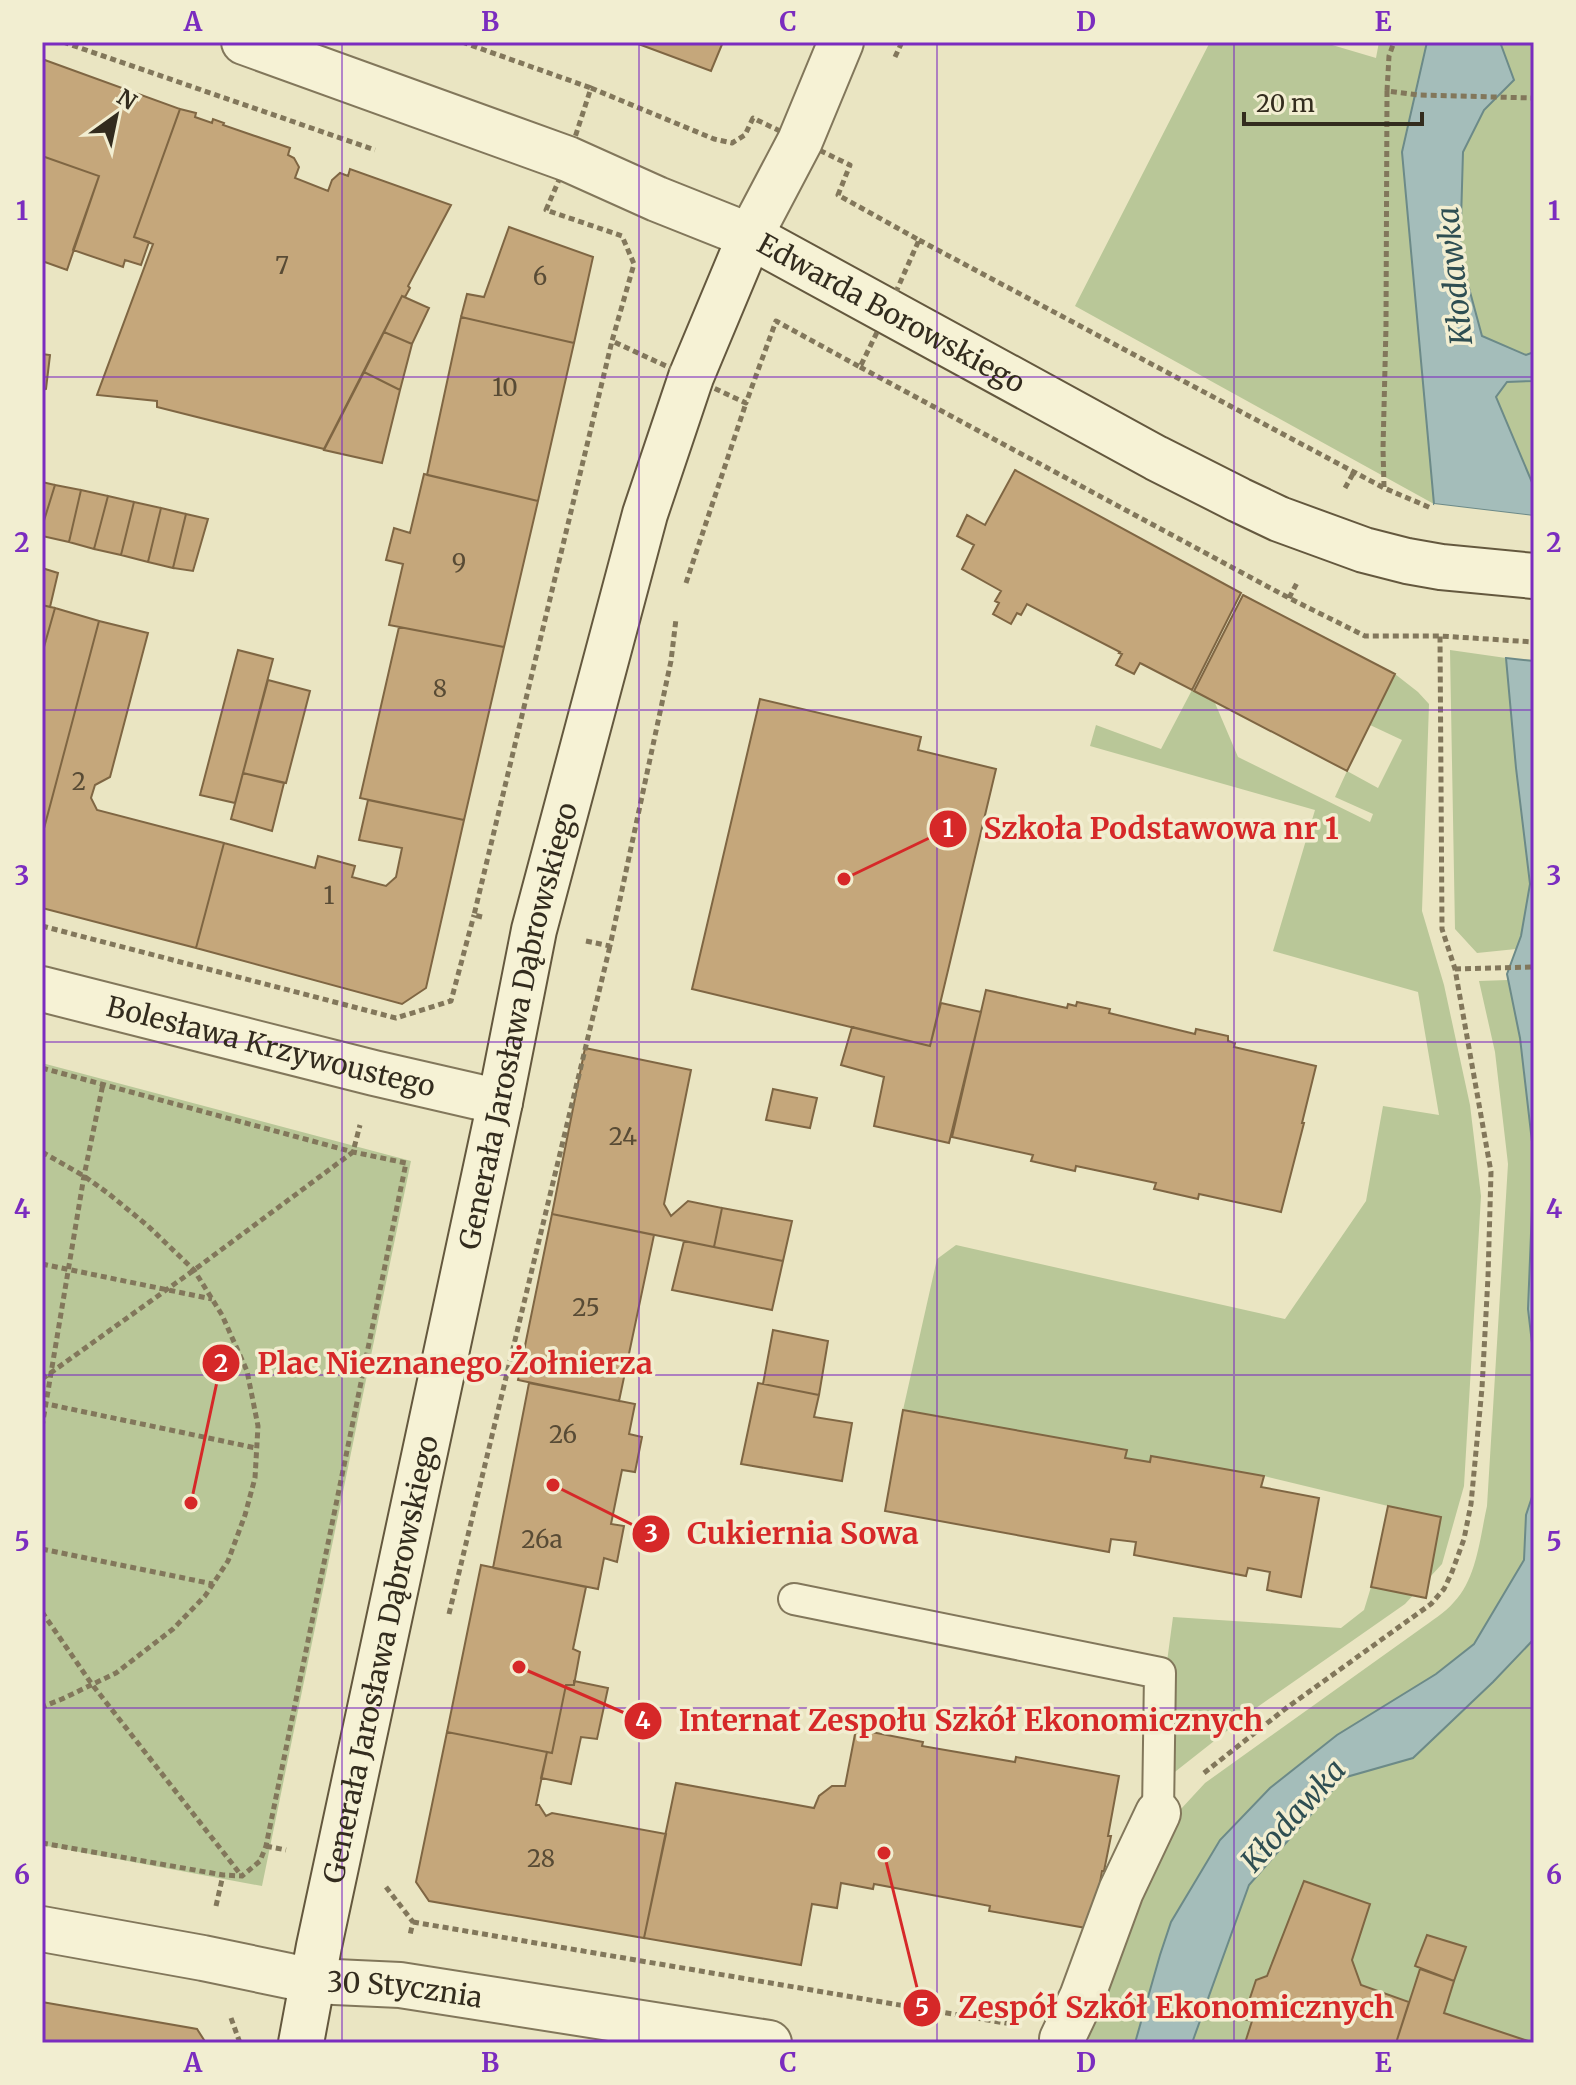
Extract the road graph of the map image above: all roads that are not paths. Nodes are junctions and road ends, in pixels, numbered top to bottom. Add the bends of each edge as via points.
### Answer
1 (244, 42) edge
2 (841, 42) edge
3 (750, 236) junction
4 (1534, 576) edge
5 (42, 989) edge
6 (500, 1102) junction
7 (794, 1599) dead end
8 (1158, 1813) joint
9 (42, 1929) edge
10 (313, 1981) junction
11 (1061, 2040) edge
12 (301, 2043) edge
13 (769, 2043) edge

1 - 3 main road, Edwarda Borowskiego via 568,159
2 - 3 main road, Generała Jarosława Dąbrowskiego via 800,141
3 - 4 main road, Edwarda Borowskiego via 1279,519 1364,550 1441,567
3 - 6 main road, Generała Jarosława Dąbrowskiego via 691,377 645,514 534,930
5 - 6 main road, Bolesława Krzywoustego
6 - 10 main road, Generała Jarosława Dąbrowskiego
7 - 8 lane via 1160,1673
8 - 11 main road
9 - 10 main road, 30 Stycznia
10 - 12 main road, Generała Jarosława Dąbrowskiego
10 - 13 main road, 30 Stycznia via 400,1985

